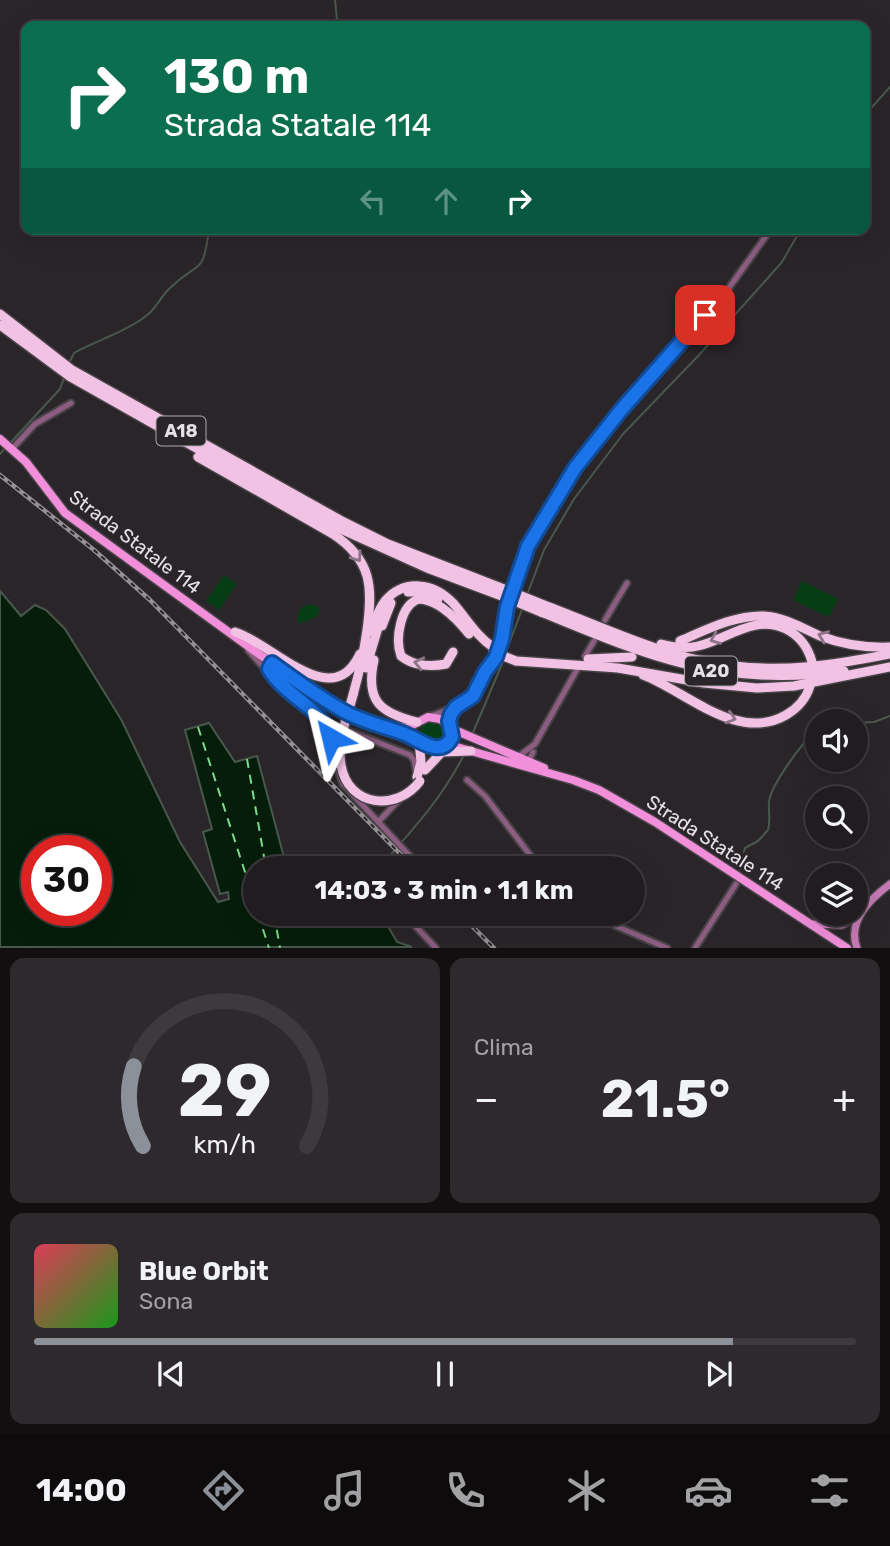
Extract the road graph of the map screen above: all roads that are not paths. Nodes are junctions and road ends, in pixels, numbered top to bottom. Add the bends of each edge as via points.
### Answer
1 (767, 235) edge
2 (0, 314) edge
3 (0, 325) edge
4 (61, 367) junction
5 (71, 373) junction
6 (71, 403) dead end
7 (157, 428) junction
8 (7, 444) edge
9 (243, 471) junction
10 (627, 583) dead end
11 (391, 603) junction
12 (546, 608) junction
13 (606, 620) dead end
14 (465, 629) junction
15 (235, 634) junction
16 (594, 640) dead end
17 (680, 642) dead end
18 (365, 643) junction
19 (890, 647) edge
20 (493, 650) junction
21 (453, 652) dead end
22 (890, 654) edge
23 (267, 656) junction
24 (585, 656) dead end
25 (632, 657) dead end
26 (516, 658) junction
27 (812, 662) dead end
28 (890, 665) edge
29 (579, 666) dead end
30 (625, 668) junction
31 (302, 673) junction
32 (810, 686) dead end
33 (356, 696) junction
34 (456, 707) junction
35 (428, 717) junction
36 (325, 723) junction
37 (417, 723) junction
38 (450, 727) junction
39 (419, 741) junction
40 (441, 747) junction
41 (533, 748) junction
42 (471, 751) junction
43 (516, 757) junction
44 (527, 765) junction
45 (541, 767) junction
46 (425, 770) junction
47 (561, 776) junction
48 (419, 779) junction
49 (467, 780) dead end
50 (380, 824) junction
51 (410, 856) edge
52 (530, 856) edge
53 (736, 884) dead end
54 (890, 884) edge
55 (868, 907) edge
56 (805, 919) edge
57 (416, 926) edge
58 (616, 926) edge
59 (815, 926) edge
60 (842, 926) edge
61 (853, 926) edge
62 (854, 926) edge
63 (649, 939) junction
64 (836, 944) edge
65 (436, 947) edge
66 (646, 947) edge
67 (667, 947) edge
68 (695, 947) edge
69 (847, 947) edge
70 (857, 947) edge

1 - 34 street via 726,292 575,468 528,546 496,657 473,696
2 - 4 highway, A18
3 - 4 highway, A18
4 - 5 highway, A18
5 - 7 highway, A18
5 - 9 highway, A18
6 - 8 street
7 - 9 highway, A18
7 -> 18 highway via 352,549 364,566 370,588
8 - 15 main road, Strada Statale 114 via 65,513
9 - 12 highway, A20, bridge via 379,548
10 - 13 street
11 - 14 highway via 405,593 424,592 447,606
11 - 33 highway
11 - 37 highway via 373,664 372,691 385,710
12 - 22 highway, A20 via 655,648 724,665 807,668
27 -> 12 highway via 800,639 773,625 748,626 698,646 678,647 649,641 570,610
12 - 28 highway, A20 via 647,653 723,673 793,677
14 - 20 highway
21 -> 14 highway via 446,664 429,666 401,656 405,608 419,599 437,605
15 - 23 highway
15 - 23 street
16 - 24 street
19 -> 17 highway via 850,645 764,616 729,622
18 - 20 highway via 385,602 401,588 419,585 444,595
18 - 31 highway via 354,665 340,677
18 - 33 highway
20 - 26 highway, bridge
23 - 31 highway
23 - 36 street via 278,684
23 - 39 main road via 344,711
25 - 26 highway
26 - 30 highway
28 - 30 highway via 808,683 757,688
29 - 41 street
30 -> 32 highway via 710,711 747,722 769,722 789,713
31 - 37 main road via 353,711 402,728
33 - 48 highway, bridge via 342,737 341,759 352,788 367,798 391,801 409,793
34 - 35 street
34 - 38 street
35 - 37 main road
35 - 38 main road
36 - 50 street via 343,784
36 - 50 street via 414,760 411,787
37 - 39 main road
38 - 40 main road via 452,737
38 - 43 main road
39 - 40 main road
39 - 48 highway
40 - 42 main road
40 - 46 highway
41 - 43 street
41 - 44 street
41 - 45 street
42 - 44 main road
42 - 46 highway via 442,752
43 - 44 main road
44 - 45 main road
44 - 47 main road
45 - 47 main road
46 - 48 highway
47 - 56 main road, Strada Statale 114 via 622,802
49 - 52 street via 485,796
50 - 51 street
53 - 68 street
54 - 55 street
57 - 65 street
58 - 63 street
59 - 64 main road, Strada Statale 114
60 - 64 street
61 - 64 street
62 - 70 street
63 - 66 street
63 - 67 street
64 - 69 main road, Strada Statale 114

